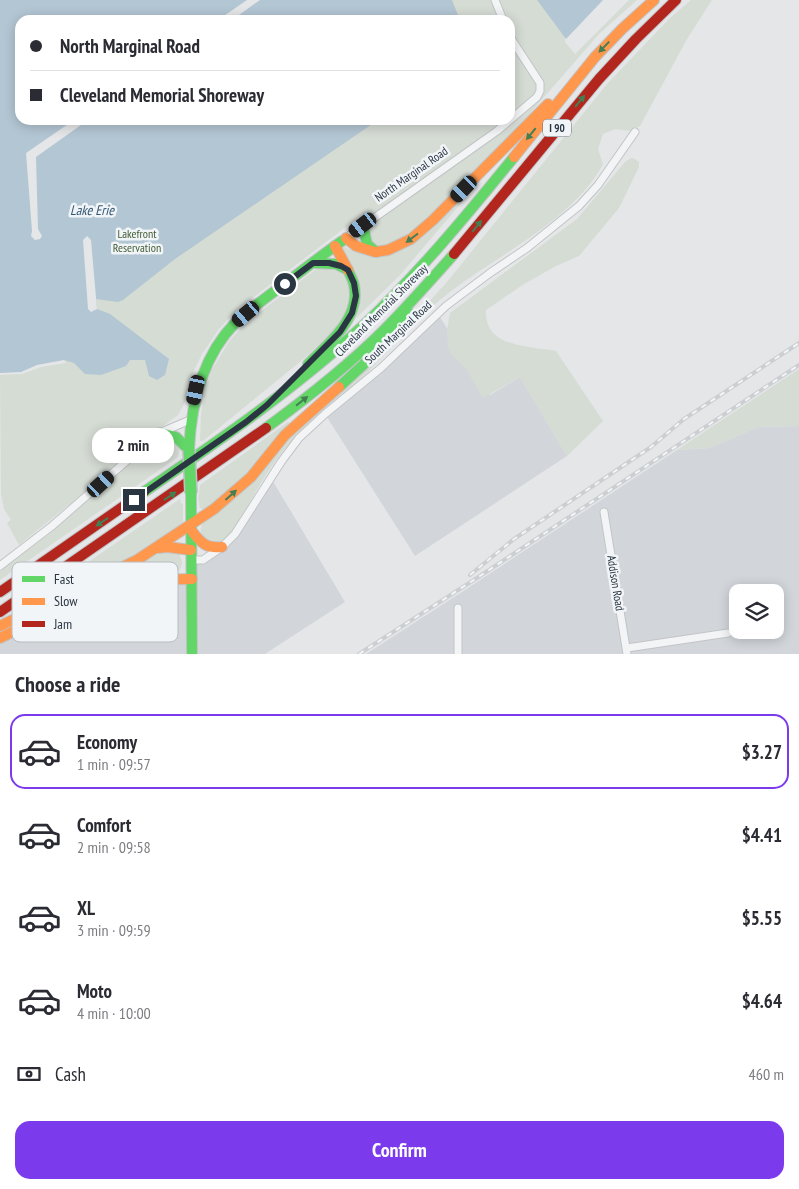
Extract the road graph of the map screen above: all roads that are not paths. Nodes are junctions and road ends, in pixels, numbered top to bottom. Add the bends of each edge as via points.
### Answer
1 (495, 0) edge
2 (654, 0) edge
3 (676, 0) edge
4 (501, 15) edge
5 (515, 45) edge
6 (573, 83) junction
7 (515, 117) edge
8 (504, 125) edge
9 (635, 132) dead end
10 (363, 225) junction
11 (346, 238) junction
12 (336, 246) junction
13 (376, 252) junction
14 (313, 263) junction
15 (446, 264) junction
16 (348, 270) junction
17 (267, 405) junction
18 (190, 420) junction
19 (160, 433) junction
20 (189, 447) junction
21 (604, 512) dead end
22 (191, 527) junction
23 (222, 546) junction
24 (156, 548) junction
25 (192, 555) junction
26 (44, 562) edge
27 (73, 562) edge
28 (130, 562) edge
29 (0, 566) edge
30 (178, 579) edge
31 (192, 579) junction
32 (12, 584) edge
33 (0, 592) edge
34 (12, 604) edge
35 (458, 608) dead end
36 (0, 612) edge
37 (12, 620) edge
38 (0, 626) edge
39 (12, 632) edge
40 (728, 634) dead end
41 (0, 638) edge
42 (627, 651) edge
43 (192, 654) edge
44 (458, 654) edge

1 - 4 street
2 -> 6 main road, Cleveland Memorial Shoreway / I 90 via 622,29
15 -> 3 main road, Cleveland Memorial Shoreway / I 90 via 611,64
5 - 7 street, North Marginal Road via 541,86 537,97
6 -> 13 main road via 533,118 422,230 393,249
6 -> 17 main road, Cleveland Memorial Shoreway / I 90 via 410,279 349,339
8 - 10 street, North Marginal Road
9 - 23 street, South Marginal Road via 579,206 446,306 300,438 238,531
10 - 11 street, North Marginal Road
10 - 13 main road via 367,244
11 - 12 main road, North Marginal Road
11 - 13 main road via 351,246
12 - 14 main road, North Marginal Road
12 - 16 main road
14 - 16 main road via 336,264
14 - 18 main road, North Marginal Road via 228,330 202,372
22 -> 15 main road via 251,477 284,436 363,365 418,306
27 -> 15 main road, Cleveland Memorial Shoreway / I 90 via 304,400 353,359
16 - 17 main road via 356,296 349,320
17 -> 26 main road, Cleveland Memorial Shoreway / I 90
18 - 19 street
18 - 20 main road, North Marginal Road
19 - 20 main road via 176,437
19 - 29 street
20 - 22 main road, North Marginal Road, bridge
21 - 42 street, Addison Road
22 - 23 main road via 200,543 211,549
22 - 24 main road
22 - 25 main road, North Marginal Road
23 - 25 street, South Marginal Road via 202,560
24 - 25 main road via 170,546
24 - 28 main road
25 - 31 main road, North Marginal Road
30 - 31 main road
31 - 43 main road, North Marginal Road
32 -> 33 main road, Cleveland Memorial Shoreway / I 90
36 -> 34 main road, Cleveland Memorial Shoreway / I 90
35 - 44 street
37 - 38 main road
39 - 41 main road
40 - 42 street

